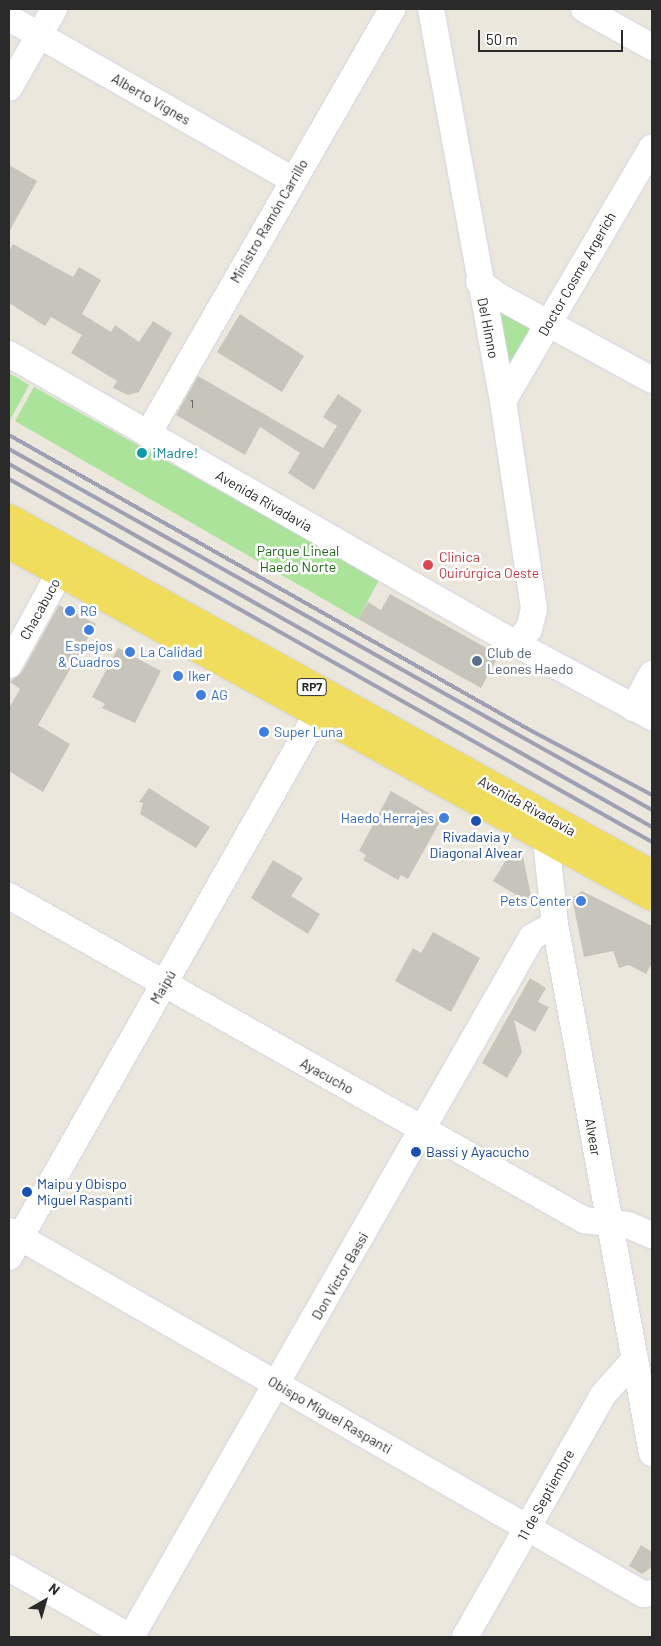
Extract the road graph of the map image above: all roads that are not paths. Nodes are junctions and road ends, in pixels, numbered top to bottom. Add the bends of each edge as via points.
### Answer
1 (54, 9) edge
2 (392, 9) edge
3 (431, 9) edge
4 (584, 9) edge
5 (9, 18) edge
6 (39, 35) junction
7 (652, 48) edge
8 (9, 88) edge
9 (652, 147) edge
10 (293, 180) junction
11 (479, 282) junction
12 (548, 324) junction
13 (9, 354) edge
14 (652, 380) edge
15 (503, 402) junction
16 (148, 434) junction
17 (9, 518) edge
18 (9, 545) edge
19 (65, 563) junction
20 (516, 643) junction
21 (9, 665) edge
22 (652, 674) edge
23 (643, 713) edge
24 (316, 716) junction
25 (550, 830) junction
26 (652, 874) edge
27 (9, 896) edge
28 (652, 897) edge
29 (556, 924) junction
30 (165, 985) junction
31 (424, 1130) junction
32 (609, 1226) junction
33 (652, 1235) edge
34 (12, 1242) edge
35 (635, 1359) junction
36 (276, 1384) junction
37 (652, 1453) edge
38 (527, 1528) junction
39 (9, 1568) edge
40 (652, 1593) edge
41 (131, 1637) edge
42 (465, 1637) edge

1 - 6 street
2 - 10 street, Ministro Ramón Carrillo
3 - 11 street, Del Himno
4 - 7 street
5 - 6 street, Alberto Vignes
6 - 8 street
6 - 10 street, Alberto Vignes
9 - 12 street, Doctor Cosme Argerich
10 - 16 street, Ministro Ramón Carrillo
11 - 12 street
11 - 15 street, Del Himno
12 - 14 street
12 - 15 street, Doctor Cosme Argerich
13 - 16 street, Avenida Rivadavia
15 - 20 street, Del Himno via 534,609 529,629
16 - 20 street, Avenida Rivadavia
17 - 19 main road, Avenida Rivadavia / RP7
18 - 19 main road, Avenida Rivadavia / RP7
19 - 21 street, Chacabuco
19 - 24 main road, Avenida Rivadavia / RP7
19 - 25 main road, Avenida Rivadavia / RP7
20 - 23 street, Avenida Rivadavia
22 - 23 street
24 - 25 main road, Avenida Rivadavia / RP7
24 - 30 street, Maipú
25 - 26 main road, Avenida Rivadavia / RP7
25 - 28 main road, Avenida Rivadavia / RP7
25 - 29 street, Alvear
27 - 30 street, Ayacucho
29 - 31 street, Don Víctor Bassi via 532,937
29 - 32 street, Alvear
30 - 31 street, Ayacucho
30 - 34 street, Maipú
31 - 32 street, Ayacucho via 584,1220
31 - 36 street, Don Víctor Bassi
32 - 33 street, Ayacucho via 628,1225
32 - 35 street, Alvear
34 - 36 street, Obispo Miguel Raspanti
35 - 37 street, Alvear
35 - 38 street, 11 de Septiembre via 603,1395
36 - 38 street, Obispo Miguel Raspanti
36 - 41 street, Don Víctor Bassi
38 - 40 street, Obispo Miguel Raspanti via 643,1594
38 - 42 street, 11 de Septiembre
39 - 41 street

